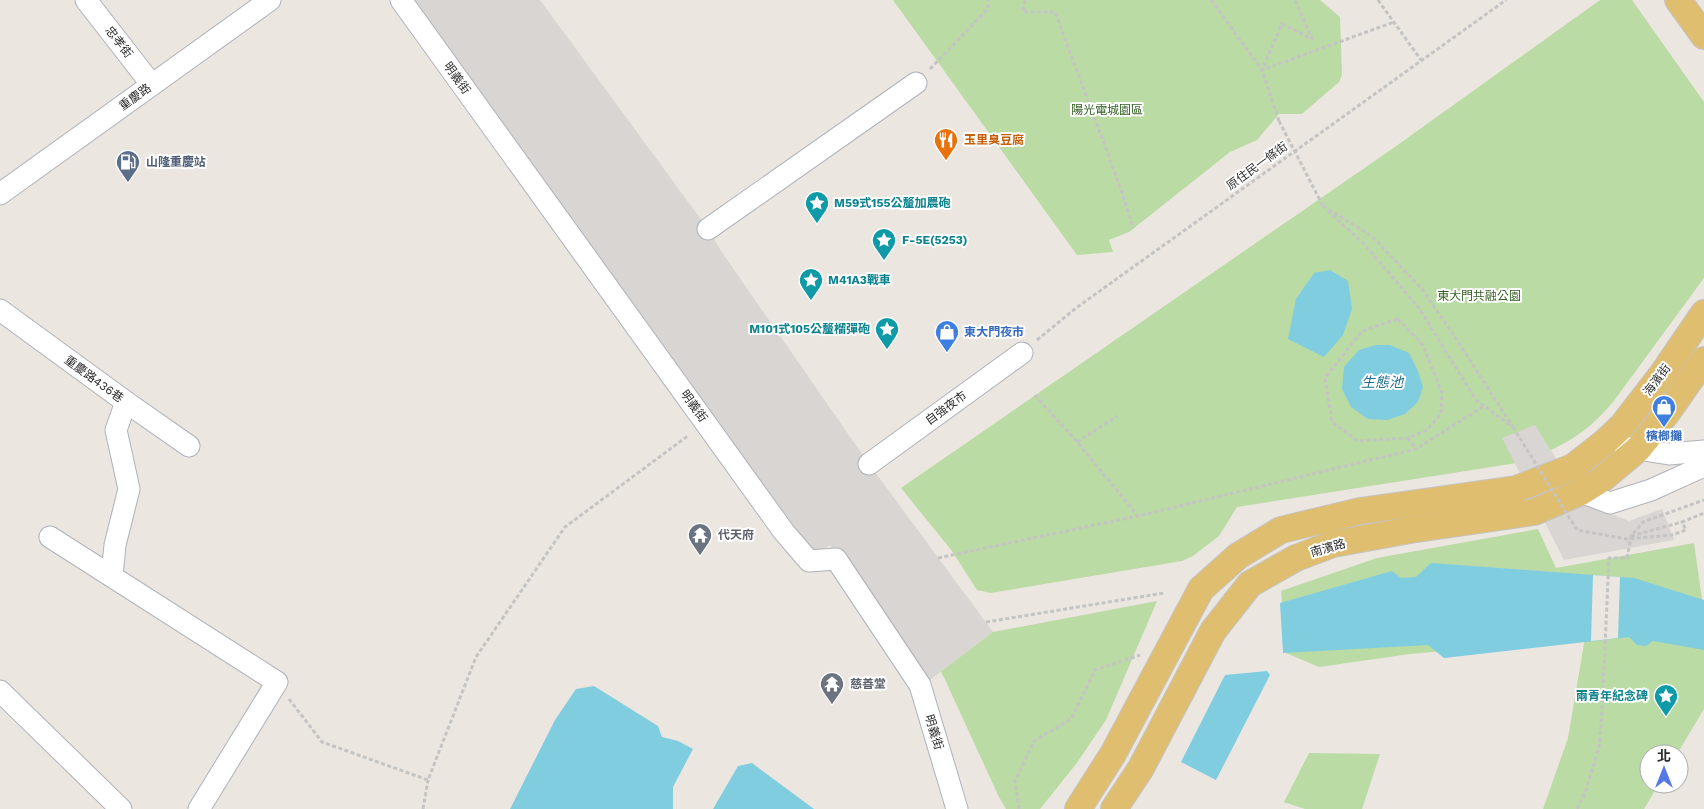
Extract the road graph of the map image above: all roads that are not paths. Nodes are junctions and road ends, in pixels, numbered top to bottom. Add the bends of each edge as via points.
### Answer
1 (86, 0) edge
2 (401, 0) edge
3 (1678, 0) edge
4 (258, 3) edge
5 (1701, 26) edge
6 (916, 83) road end
7 (152, 85) junction
8 (0, 194) edge
9 (708, 229) dead end
10 (0, 310) edge
11 (1704, 313) edge
12 (1022, 353) road end
13 (1704, 360) edge
14 (126, 402) junction
15 (1605, 442) junction
16 (1644, 442) junction
17 (189, 446) dead end
18 (1704, 451) edge
19 (869, 464) dead end
20 (1704, 466) edge
21 (1581, 492) junction
22 (50, 537) dead end
23 (112, 576) junction
24 (0, 691) edge
25 (121, 809) edge
26 (199, 809) edge
27 (957, 809) edge
28 (1078, 809) edge
29 (1114, 809) edge

1 - 7 street, 忠孝街
2 - 27 street, 明義街 via 784,532 809,561 836,559 920,685
3 - 5 main road
4 - 7 street, 重慶路
6 - 9 street
7 - 8 street, 重慶路
10 - 14 street, 重慶路436巷
11 - 15 main road, 海濱街 via 1663,373 1622,426
12 - 19 street, 自強夜市
13 - 16 main road, 南濱路
14 - 17 street, 重慶路436巷
14 - 23 street via 116,430 129,489
15 - 16 street
15 - 28 main road via 1573,467 1516,489 1342,515 1281,530 1238,556 1201,589 1113,754
16 - 18 street via 1669,454
16 - 21 main road, 南濱路 via 1602,479
20 - 21 street via 1651,490 1610,503
21 - 29 main road, 南濱路 via 1534,512 1334,544 1296,558 1250,584 1213,631 1141,768
22 - 23 street
23 - 26 street via 277,682
24 - 25 street

